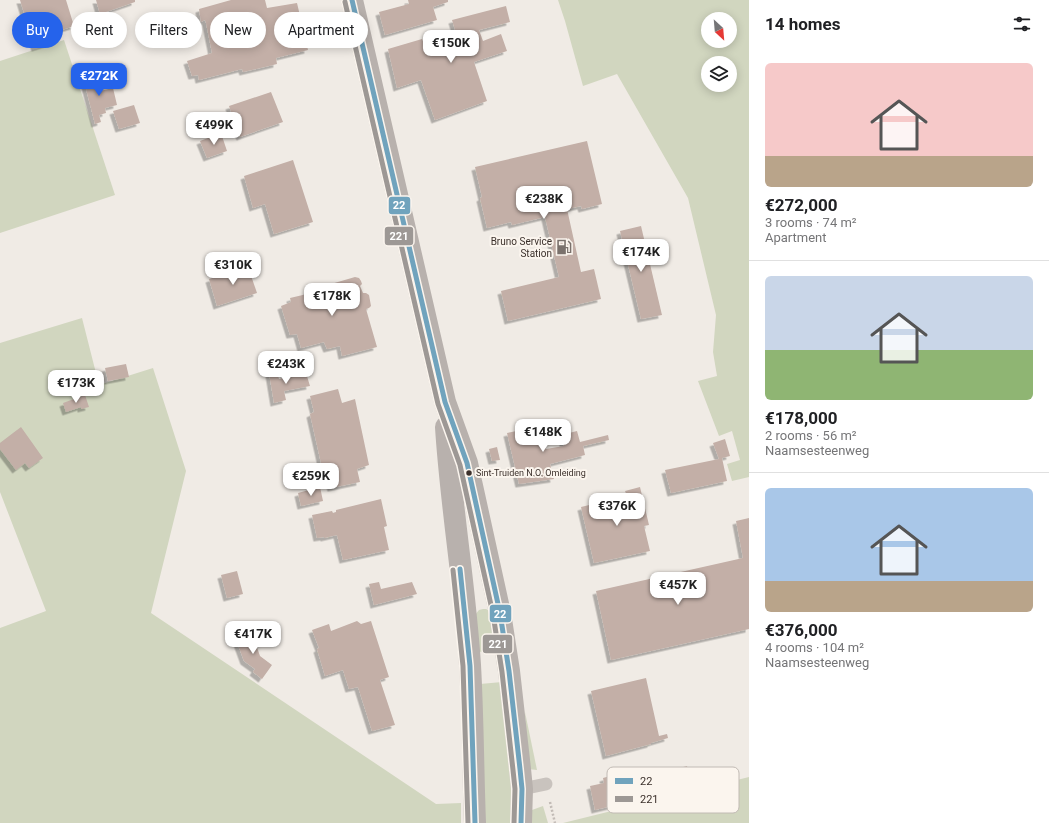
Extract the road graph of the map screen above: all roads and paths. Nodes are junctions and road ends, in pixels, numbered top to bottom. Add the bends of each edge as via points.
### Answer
1 (352, 0) edge
2 (444, 402) junction
3 (546, 784) dead end
4 (522, 789) junction
5 (475, 823) edge
6 (521, 823) edge

1 - 2 main road
2 - 4 main road via 467,463 500,613
2 - 5 main road via 470,666
3 - 4 lane
4 - 6 main road

